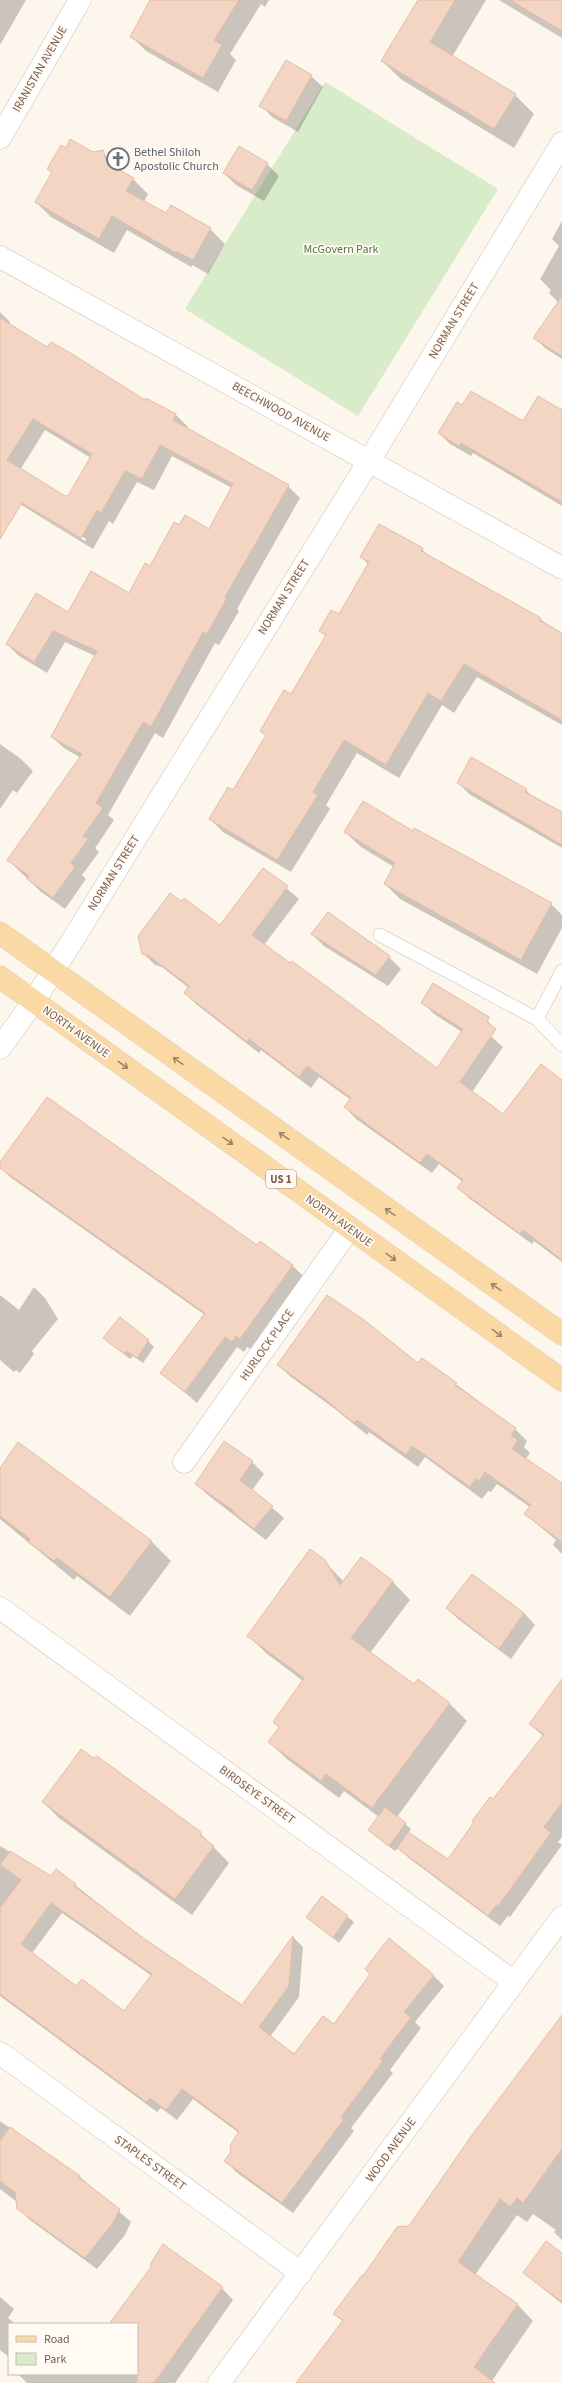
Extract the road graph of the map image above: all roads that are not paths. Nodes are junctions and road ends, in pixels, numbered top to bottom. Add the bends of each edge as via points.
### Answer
1 (80, 0) edge
2 (0, 138) edge
3 (560, 151) edge
4 (0, 257) edge
5 (369, 461) junction
6 (562, 568) edge
7 (0, 933) edge
8 (380, 935) dead end
9 (562, 971) edge
10 (52, 972) junction
11 (0, 977) edge
12 (34, 1001) junction
13 (537, 1019) junction
14 (562, 1045) edge
15 (0, 1048) edge
16 (350, 1228) junction
17 (562, 1334) edge
18 (562, 1380) edge
19 (184, 1462) dead end
20 (0, 1608) edge
21 (562, 1917) edge
22 (514, 1982) junction
23 (0, 2053) edge
24 (301, 2273) junction
25 (220, 2383) edge

1 - 2 street, IRANISTAN AVENUE
3 - 5 street, NORMAN STREET
4 - 5 street, BEECHWOOD AVENUE
5 - 6 street, BEECHWOOD AVENUE
5 - 10 street, NORMAN STREET
7 - 10 main road
8 - 13 lane
9 - 13 lane
10 - 12 street, NORMAN STREET
17 -> 10 main road
11 - 12 main road, NORTH AVENUE / US 1
12 - 15 street, NORMAN STREET
12 -> 16 main road, NORTH AVENUE / US 1
13 - 14 lane
16 -> 18 main road, NORTH AVENUE / US 1
16 - 19 street, HURLOCK PLACE
20 - 22 street, BIRDSEYE STREET
21 - 22 street, WOOD AVENUE
22 - 24 street, WOOD AVENUE
23 - 24 street, STAPLES STREET
24 - 25 street, WOOD AVENUE

